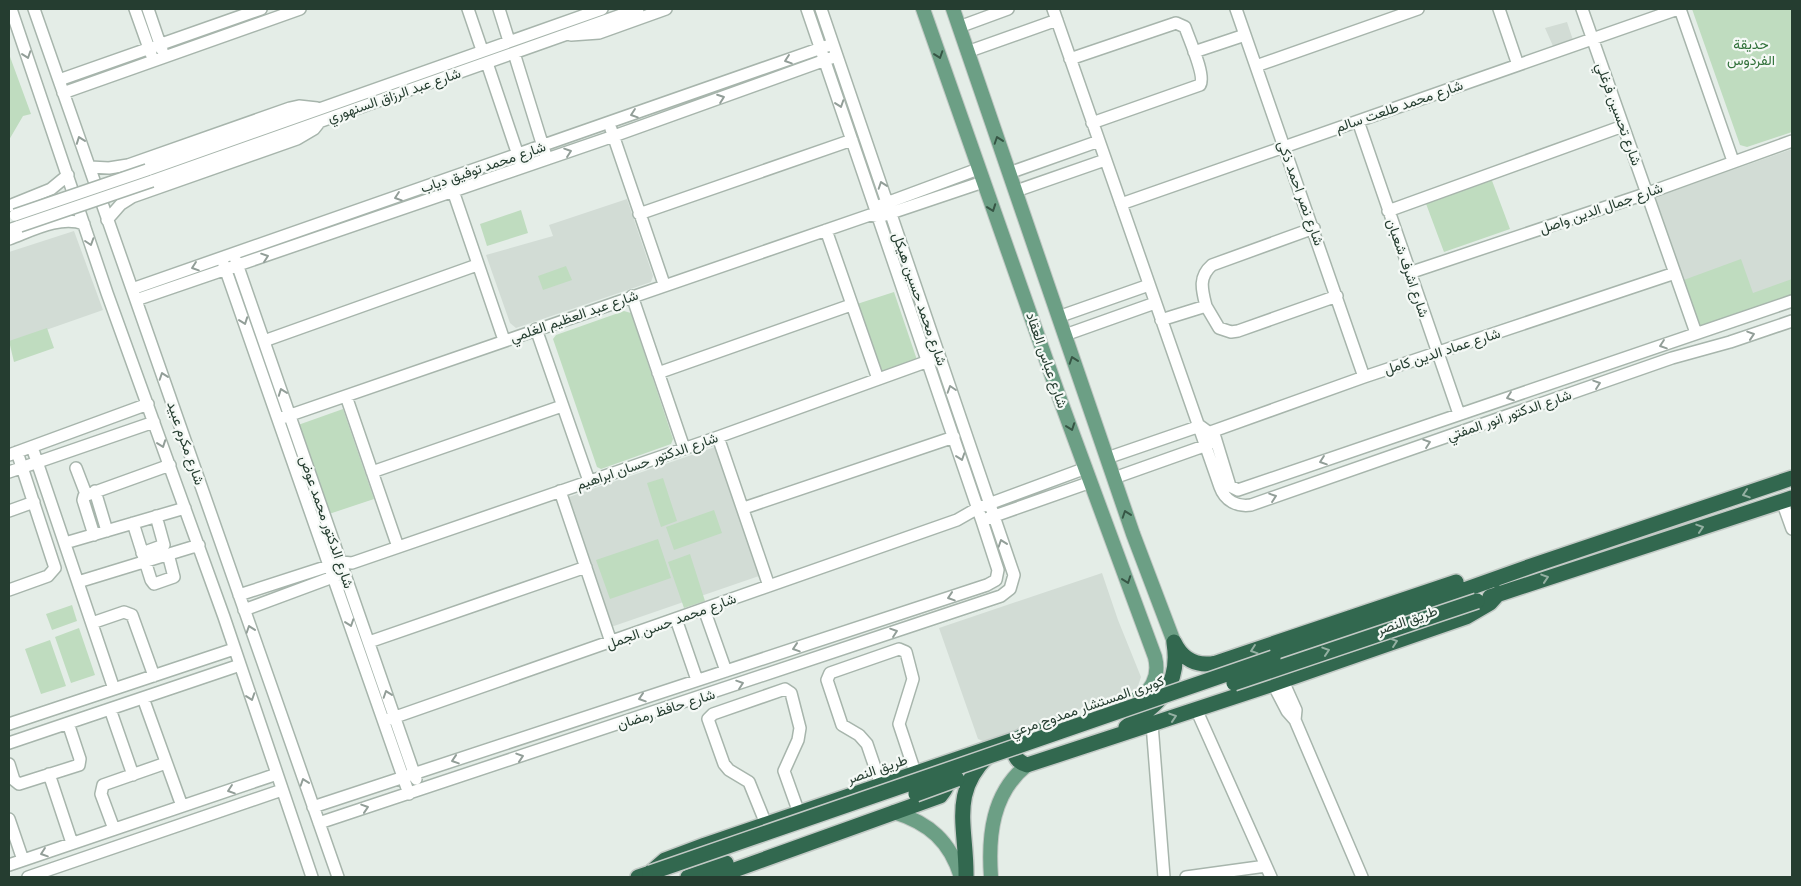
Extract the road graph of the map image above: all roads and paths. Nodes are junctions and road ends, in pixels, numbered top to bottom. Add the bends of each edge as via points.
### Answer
1 (11, 9) edge
2 (34, 9) edge
3 (135, 9) edge
4 (148, 9) edge
5 (261, 9) edge
6 (300, 9) edge
7 (468, 9) edge
8 (499, 9) edge
9 (579, 9) edge
10 (602, 9) edge
11 (638, 9) edge
12 (666, 9) edge
13 (807, 9) edge
14 (821, 9) edge
15 (923, 9) edge
16 (954, 9) edge
17 (1008, 9) edge
18 (1236, 9) edge
19 (1418, 9) edge
20 (1498, 9) edge
21 (1582, 9) edge
22 (1679, 9) edge
23 (1055, 14) edge
24 (564, 22) junction
25 (959, 27) junction
26 (567, 34) junction
27 (1245, 35) junction
28 (1592, 39) junction
29 (509, 41) junction
30 (834, 44) junction
31 (154, 46) junction
32 (821, 48) junction
33 (482, 50) junction
34 (967, 52) junction
35 (1194, 52) junction
36 (514, 54) junction
37 (838, 56) junction
38 (159, 58) junction
39 (1070, 59) junction
40 (825, 60) junction
41 (488, 63) junction
42 (1518, 65) junction
43 (1256, 66) junction
44 (59, 80) junction
45 (63, 93) junction
46 (318, 109) junction
47 (321, 121) junction
48 (1358, 121) junction
49 (609, 123) junction
50 (1092, 123) junction
51 (1623, 126) junction
52 (614, 136) junction
53 (852, 140) junction
54 (1099, 141) junction
55 (1792, 141) edge
56 (543, 146) junction
57 (1284, 147) junction
58 (518, 155) junction
59 (548, 159) junction
60 (1105, 160) junction
61 (1733, 161) junction
62 (128, 165) junction
63 (90, 167) junction
64 (522, 168) junction
65 (1009, 173) junction
66 (68, 175) junction
67 (981, 176) junction
68 (449, 179) junction
69 (453, 191) junction
70 (1016, 191) junction
71 (1648, 194) junction
72 (138, 195) junction
73 (30, 199) junction
74 (1121, 204) junction
75 (9, 206) edge
76 (890, 208) junction
77 (1388, 211) junction
78 (875, 213) junction
79 (639, 214) junction
80 (9, 218) edge
81 (107, 220) junction
82 (84, 224) junction
83 (43, 227) junction
84 (1314, 228) junction
85 (9, 230) edge
86 (826, 230) junction
87 (9, 239) edge
88 (234, 254) junction
89 (222, 258) junction
90 (477, 265) junction
91 (238, 266) junction
92 (226, 270) junction
93 (1409, 272) junction
94 (1675, 273) junction
95 (664, 284) junction
96 (1149, 285) junction
97 (134, 294) junction
98 (632, 296) junction
99 (1338, 296) junction
100 (1792, 301) edge
101 (1155, 303) junction
102 (851, 305) junction
103 (1206, 306) junction
104 (1058, 317) junction
105 (1161, 320) junction
106 (1792, 321) edge
107 (536, 329) junction
108 (1696, 333) junction
109 (1065, 335) junction
110 (504, 340) junction
111 (264, 341) junction
112 (1437, 353) junction
113 (940, 357) junction
114 (928, 361) junction
115 (658, 373) junction
116 (1364, 377) junction
117 (878, 378) junction
118 (346, 396) junction
119 (148, 404) junction
120 (562, 406) junction
121 (1459, 414) junction
122 (285, 417) junction
123 (154, 422) junction
124 (1205, 434) junction
125 (718, 437) junction
126 (954, 437) junction
127 (1376, 443) junction
128 (32, 446) junction
129 (684, 448) junction
130 (1355, 450) junction
131 (13, 453) edge
132 (1107, 458) junction
133 (1379, 460) junction
134 (37, 462) junction
135 (170, 465) junction
136 (1360, 467) junction
137 (22, 468) junction
138 (76, 468) dead end
139 (1086, 468) junction
140 (9, 472) edge
141 (372, 472) junction
142 (1114, 478) junction
143 (1792, 478) edge
144 (589, 481) junction
145 (1091, 482) junction
146 (560, 491) junction
147 (90, 493) junction
148 (1787, 500) edge
149 (34, 502) junction
150 (983, 506) junction
151 (185, 508) junction
152 (744, 508) junction
153 (9, 511) edge
154 (156, 516) junction
155 (988, 519) junction
156 (957, 520) junction
157 (133, 523) junction
158 (1792, 529) edge
159 (107, 531) junction
160 (94, 535) junction
161 (65, 543) junction
162 (199, 545) junction
163 (398, 547) junction
164 (168, 554) junction
165 (143, 557) junction
166 (1534, 565) junction
167 (586, 567) junction
168 (340, 568) junction
169 (996, 580) joint
170 (78, 582) junction
171 (769, 586) junction
172 (983, 586) junction
173 (1010, 589) joint
174 (9, 590) edge
175 (1499, 593) junction
176 (238, 595) junction
177 (988, 600) junction
178 (704, 609) junction
179 (244, 610) junction
180 (676, 619) junction
181 (92, 623) junction
182 (369, 642) junction
183 (611, 642) junction
184 (1174, 642) junction
185 (234, 649) junction
186 (1216, 663) junction
187 (240, 665) junction
188 (726, 671) junction
189 (151, 677) junction
190 (697, 680) junction
191 (1278, 683) junction
192 (114, 689) junction
193 (148, 696) junction
194 (1237, 696) junction
195 (1132, 701) joint
196 (110, 708) junction
197 (1196, 709) junction
198 (390, 719) junction
199 (68, 723) junction
200 (9, 724) edge
201 (1152, 724) junction
202 (1114, 735) junction
203 (1018, 737) junction
204 (9, 743) edge
205 (166, 763) junction
206 (9, 764) edge
207 (1027, 765) junction
208 (933, 766) junction
209 (915, 772) junction
210 (49, 774) junction
211 (277, 774) junction
212 (133, 775) junction
213 (409, 775) junction
214 (259, 780) junction
215 (881, 784) junction
216 (282, 790) junction
217 (414, 792) junction
218 (265, 796) junction
219 (182, 806) junction
220 (313, 806) junction
221 (894, 812) junction
222 (798, 813) junction
223 (9, 819) edge
224 (319, 823) junction
225 (766, 824) junction
226 (114, 829) junction
227 (72, 843) junction
228 (23, 860) junction
229 (9, 865) edge
230 (1266, 866) junction
231 (644, 875) edge
232 (28, 877) edge
233 (312, 877) edge
234 (338, 877) edge
235 (688, 877) edge
236 (715, 877) edge
237 (961, 877) edge
238 (966, 877) edge
239 (991, 877) edge
240 (1164, 877) edge
241 (1186, 877) edge
242 (1271, 877) edge
243 (1362, 877) edge

1 -> 66 street, شارع مكرم عبيد
2 - 44 street, شارع مكرم عبيد
3 - 31 street
4 - 31 street
5 - 31 street
6 - 38 street
7 - 33 street
8 - 29 street
9 - 24 street, شارع عبد الرزاق السنهوري
10 - 24 street
11 - 26 street
12 - 26 street, شارع عبد الرزاق السنهوري via 599,33
13 - 32 street, شارع محمد حسين هيكل
14 - 30 street, شارع محمد حسين هيكل
15 -> 67 main road, شارع عباس العقاد
16 - 25 main road, شارع عباس العقاد
17 - 25 street
18 - 27 street, شارع نصر احمد ذكى
19 - 43 street
20 - 42 street
21 - 28 street, شارع تحسين فرغلي
22 - 28 street, شارع محمد طلعت سالم
22 - 61 street
23 - 34 street
23 - 39 street
24 - 29 street, شارع عبد الرزاق السنهوري
25 - 34 main road, شارع عباس العقاد
26 - 36 street, شارع عبد الرزاق السنهوري
27 - 35 street
27 - 43 street, شارع نصر احمد ذكى
28 - 42 street, شارع محمد طلعت سالم
28 - 51 street, شارع تحسين فرغلي
29 - 33 street, شارع عبد الرزاق السنهوري
30 - 32 street, شارع محمد توفيق دياب
30 - 37 street, شارع محمد حسين هيكل
31 - 38 street
31 - 44 street
32 - 40 street, شارع محمد حسين هيكل
32 -> 49 street, شارع محمد توفيق دياب
33 - 46 street, شارع عبد الرزاق السنهوري
65 -> 34 main road, شارع عباس العقاد
35 - 39 street via 1185,27 1176,23
35 - 50 street via 1202,78 1200,85
36 - 41 street, شارع عبد الرزاق السنهوري
36 - 56 street
37 - 40 street, شارع محمد توفيق دياب
76 -> 37 street, شارع محمد حسين هيكل
38 - 45 street
39 - 50 street
52 -> 40 street, شارع محمد توفيق دياب
40 -> 53 street, شارع محمد حسين هيكل
41 - 47 street, شارع عبد الرزاق السنهوري
41 - 58 street
42 - 48 street, شارع محمد طلعت سالم
43 - 57 street, شارع نصر احمد ذكى
44 - 45 street, شارع مكرم عبيد
63 -> 45 street, شارع مكرم عبيد
46 - 62 street, شارع عبد الرزاق السنهوري via 309,106 290,108
46 - 80 street, bridge
47 - 72 street, شارع عبد الرزاق السنهوري via 297,139
47 - 85 street, bridge
48 - 57 street, شارع محمد طلعت سالم
48 - 77 street, شارع اشرف شعبان
49 - 52 street
49 - 56 street, شارع محمد توفيق دياب
50 - 54 street
51 - 71 street, شارع تحسين فرغلي
51 - 77 street
59 -> 52 street, شارع محمد توفيق دياب
52 - 79 street
53 - 78 street, شارع محمد حسين هيكل
53 - 79 street
54 - 60 street
54 - 65 street
55 - 61 street, شارع جمال الدين واصل
56 - 58 street, شارع محمد توفيق دياب
56 - 59 street
57 - 74 street, شارع محمد طلعت سالم
57 - 84 street, شارع نصر احمد ذكى
58 - 64 street
58 - 68 street, شارع محمد توفيق دياب
59 - 64 street, شارع محمد توفيق دياب
60 - 70 street
60 - 74 street
61 - 71 street, شارع جمال الدين واصل
62 - 63 street, شارع عبد الرزاق السنهوري
62 - 72 street via 125,181
63 - 81 street, شارع مكرم عبيد
64 - 69 street, شارع محمد توفيق دياب
65 - 70 main road, شارع عباس العقاد
66 - 73 street via 51,189
66 - 82 street, شارع مكرم عبيد
67 - 76 street, شارع عبد العظيم الغلمي
67 -> 139 main road, شارع عباس العقاد
68 - 69 street
68 -> 88 street, شارع محمد توفيق دياب
69 - 90 street
91 -> 69 street, شارع محمد توفيق دياب
70 - 104 main road, شارع عباس العقاد
71 - 93 street, شارع جمال الدين واصل
71 - 94 street, شارع تحسين فرغلي
72 - 81 street, شارع عبد الرزاق السنهوري via 121,204
73 - 75 street
73 - 83 street via 44,211
74 - 96 street
76 - 78 street, شارع عبد العظيم الغلمي
76 - 113 street, شارع محمد حسين هيكل
77 - 93 street, شارع اشرف شعبان
78 - 86 street, شارع عبد العظيم الغلمي
78 - 114 street, شارع محمد حسين هيكل
79 - 95 street
81 - 97 street, شارع مكرم عبيد
82 - 83 street via 66,222
82 -> 119 street, شارع مكرم عبيد
83 - 87 street
84 - 99 street, شارع نصر احمد ذكى
84 - 103 street via 1212,265 1202,282
86 - 95 street, شارع عبد العظيم الغلمي
86 - 102 street
88 - 89 street, شارع محمد توفيق دياب
88 - 91 street, شارع الدكتور محمد عوض
89 - 92 street, شارع الدكتور محمد عوض
89 -> 97 street, شارع محمد توفيق دياب
90 - 110 street
90 - 111 street
91 - 92 street, شارع محمد توفيق دياب
91 - 111 street, شارع الدكتور محمد عوض
92 - 97 street, شارع محمد توفيق دياب
92 -> 122 street, شارع الدكتور محمد عوض
93 - 112 street, شارع اشرف شعبان
94 - 108 street, شارع تحسين فرغلي
94 - 112 street, شارع عماد الدين كامل
95 - 98 street, شارع عبد العظيم الغلمي
96 - 101 street
96 - 104 street
176 -> 97 street, شارع مكرم عبيد
98 - 107 street, شارع عبد العظيم الغلمي
98 - 115 street
99 - 103 street via 1231,332 1219,328
99 - 116 street, شارع نصر احمد ذكى
100 - 108 street, شارع الدكتور انور المفتي
101 - 105 street
101 - 109 street
102 - 115 street
102 - 117 street
103 - 105 street
104 - 109 main road, شارع عباس العقاد
105 - 124 street
133 -> 106 street, شارع الدكتور انور المفتي via 1684,354
107 - 110 street, شارع عبد العظيم الغلمي
107 - 120 street
108 -> 121 street, شارع الدكتور انور المفتي
132 -> 109 main road, شارع عباس العقاد
110 - 118 street, شارع عبد العظيم الغلمي
122 -> 111 street, شارع الدكتور محمد عوض
112 - 116 street, شارع عماد الدين كامل
112 - 121 street, شارع اشرف شعبان
113 - 114 street, شارع الدكتور حسان ابراهيم
150 -> 113 street, شارع محمد حسين هيكل
114 - 117 street, شارع الدكتور حسان ابراهيم
114 - 126 street, شارع محمد حسين هيكل
115 - 129 street
116 - 124 street, شارع عماد الدين كامل
117 - 125 street, شارع الدكتور حسان ابراهيم
118 - 122 street, شارع عبد العظيم الغلمي
118 - 141 street
119 - 123 street, شارع مكرم عبيد
119 - 128 street
120 - 141 street
120 - 144 street
121 - 127 street, شارع الدكتور انور المفتي
122 - 168 street, شارع الدكتور محمد عوض
123 - 134 street
123 -> 135 street, شارع مكرم عبيد
130 -> 124 street, شارع الدكتور انور المفتي via 1238,490 1230,486 1216,440
124 - 132 street, شارع عماد الدين كامل
124 -> 136 street, شارع الدكتور انور المفتي via 1222,491 1239,505 1251,505
124 - 142 street, شارع عماد الدين كامل
125 - 129 street, شارع الدكتور حسان ابراهيم
125 - 152 street
126 -> 150 street, شارع محمد حسين هيكل
126 - 152 street
127 - 130 street, شارع الدكتور انور المفتي
127 - 133 street via 1374,450
128 - 131 street
128 - 134 street
129 - 144 street, شارع الدكتور حسان ابراهيم
130 - 136 street via 1362,457
131 - 137 street
132 - 142 main road, شارع عباس العقاد
133 - 136 street, شارع الدكتور انور المفتي
134 - 137 street
134 - 161 street
135 - 147 street
135 - 151 street, شارع مكرم عبيد
137 - 140 street
137 - 149 street
138 - 147 street
139 - 145 main road, شارع عباس العقاد
139 - 150 street, شارع محمد حسن الجمل
141 - 163 street
184 -> 142 main road, شارع عباس العقاد
143 -> 166 highway, طريق النصر
144 - 146 street, شارع الدكتور حسان ابراهيم
145 - 155 street, شارع محمد حسن الجمل
145 -> 195 main road, شارع عباس العقاد via 1157,663 1152,687
146 - 163 street, شارع الدكتور حسان ابراهيم
146 - 167 street
147 - 159 street
147 - 160 street via 83,500
148 - 158 street
175 -> 148 highway, طريق النصر
149 - 153 street
149 - 174 street via 55,568 48,576
150 - 155 street, شارع محمد حسين هيكل
150 - 156 street, شارع محمد حسن الجمل
151 - 154 street
151 - 162 street, شارع مكرم عبيد
152 - 171 street
154 - 157 street
154 - 165 street via 164,545
155 - 156 street, شارع محمد حسن الجمل
155 - 169 street, شارع محمد حسين هيكل via 998,570
173 -> 155 street, شارع محمد حسين هيكل via 1014,575
156 - 171 street, شارع محمد حسن الجمل
157 - 159 street
157 - 165 street
159 - 160 street
160 - 161 street
161 - 170 street
162 - 164 street
162 - 185 street, شارع مكرم عبيد
163 - 168 street, شارع الدكتور حسان ابراهيم
164 - 165 street
164 - 165 street via 175,575 173,579 154,584
165 - 170 street
166 -> 186 highway, طريق النصر via 1510,564
166 - 231 highway, كوبرى المستشار ممدوح مرعي, bridge via 1132,708
167 - 182 street
167 - 183 street
168 - 176 street, شارع الدكتور حسان ابراهيم
168 - 179 street, شارع الدكتور حسان ابراهيم
168 - 182 street, شارع الدكتور محمد عوض
168 -> 198 street, شارع الدكتور محمد عوض
169 - 172 street, شارع حافظ رمضان
170 - 181 street
171 - 178 street, شارع محمد حسن الجمل
172 - 177 street
172 -> 188 street, شارع حافظ رمضان
173 - 177 street, شارع حافظ رمضان
191 -> 175 highway, طريق النصر via 1466,617 1490,604
235 -> 175 highway, كوبرى المستشار ممدوح مرعي, bridge via 1000,764
176 - 179 street, شارع مكرم عبيد
217 -> 177 street, شارع حافظ رمضان
178 - 180 street, شارع محمد حسن الجمل
178 - 188 street
220 -> 179 street, شارع مكرم عبيد
180 - 183 street, شارع محمد حسن الجمل
180 - 190 street
181 - 189 street via 124,612 132,614
181 - 192 street
198 -> 182 street, شارع الدكتور محمد عوض
183 - 198 street, شارع محمد حسن الجمل
184 - 186 highway, طريق النصر via 1190,661
184 - 202 highway via 1173,674 1162,697
185 - 187 street, شارع مكرم عبيد
185 - 189 street
186 - 194 highway via 1215,684 1222,692
187 - 193 street
187 -> 211 street, شارع مكرم عبيد
188 - 190 street, شارع حافظ رمضان
189 - 192 street
189 - 193 street
190 -> 213 street, شارع حافظ رمضان
191 - 194 highway, طريق النصر
191 - 243 street via 1286,711 1295,720
192 - 200 street
193 - 196 street
193 - 205 street
194 - 197 highway, طريق النصر
195 - 203 highway, طريق النصر
196 - 199 street
196 - 212 street
201 -> 197 highway, طريق النصر
197 - 230 street
198 - 213 street, شارع الدكتور محمد عوض
199 - 204 street
199 - 210 street via 80,762
201 - 202 highway, طريق النصر
201 - 240 street
202 - 207 highway, طريق النصر
203 - 207 highway via 1013,749 1014,757
203 - 208 highway, طريق النصر
203 - 238 highway via 984,759 964,793 961,823
205 - 212 street
205 - 219 street
206 - 210 street via 14,780 19,784
207 - 239 main road via 1010,783 995,813 990,838
208 - 209 highway, طريق النصر
208 - 221 highway via 942,770 947,778 946,788 940,796
209 - 215 highway, طريق النصر
209 - 215 street via 899,724 913,675 906,652 899,649 830,673 827,680 842,725 867,744
210 - 227 street
211 - 214 street
211 - 216 street, شارع مكرم عبيد
212 - 226 street via 103,785 101,789
213 - 217 street, شارع الدكتور محمد عوض
213 - 220 street, شارع حافظ رمضان
214 - 218 street via 265,785
214 -> 219 street
215 - 222 highway, طريق النصر
216 - 218 street
216 - 233 street, شارع مكرم عبيد
224 -> 217 street, شارع حافظ رمضان
218 - 232 street
219 - 226 street
220 - 224 street, شارع مكرم عبيد
221 - 236 highway
221 - 237 main road via 915,819 936,835 952,855
222 - 225 highway, طريق النصر
222 - 225 street via 784,771 798,740 800,724 791,693 785,689 713,714 708,719 724,764 750,782
223 - 228 street
224 - 234 street, شارع مكرم عبيد
225 - 231 highway, طريق النصر via 664,860
226 - 227 street
227 -> 228 street
228 - 229 street
230 - 241 street
230 - 242 street

